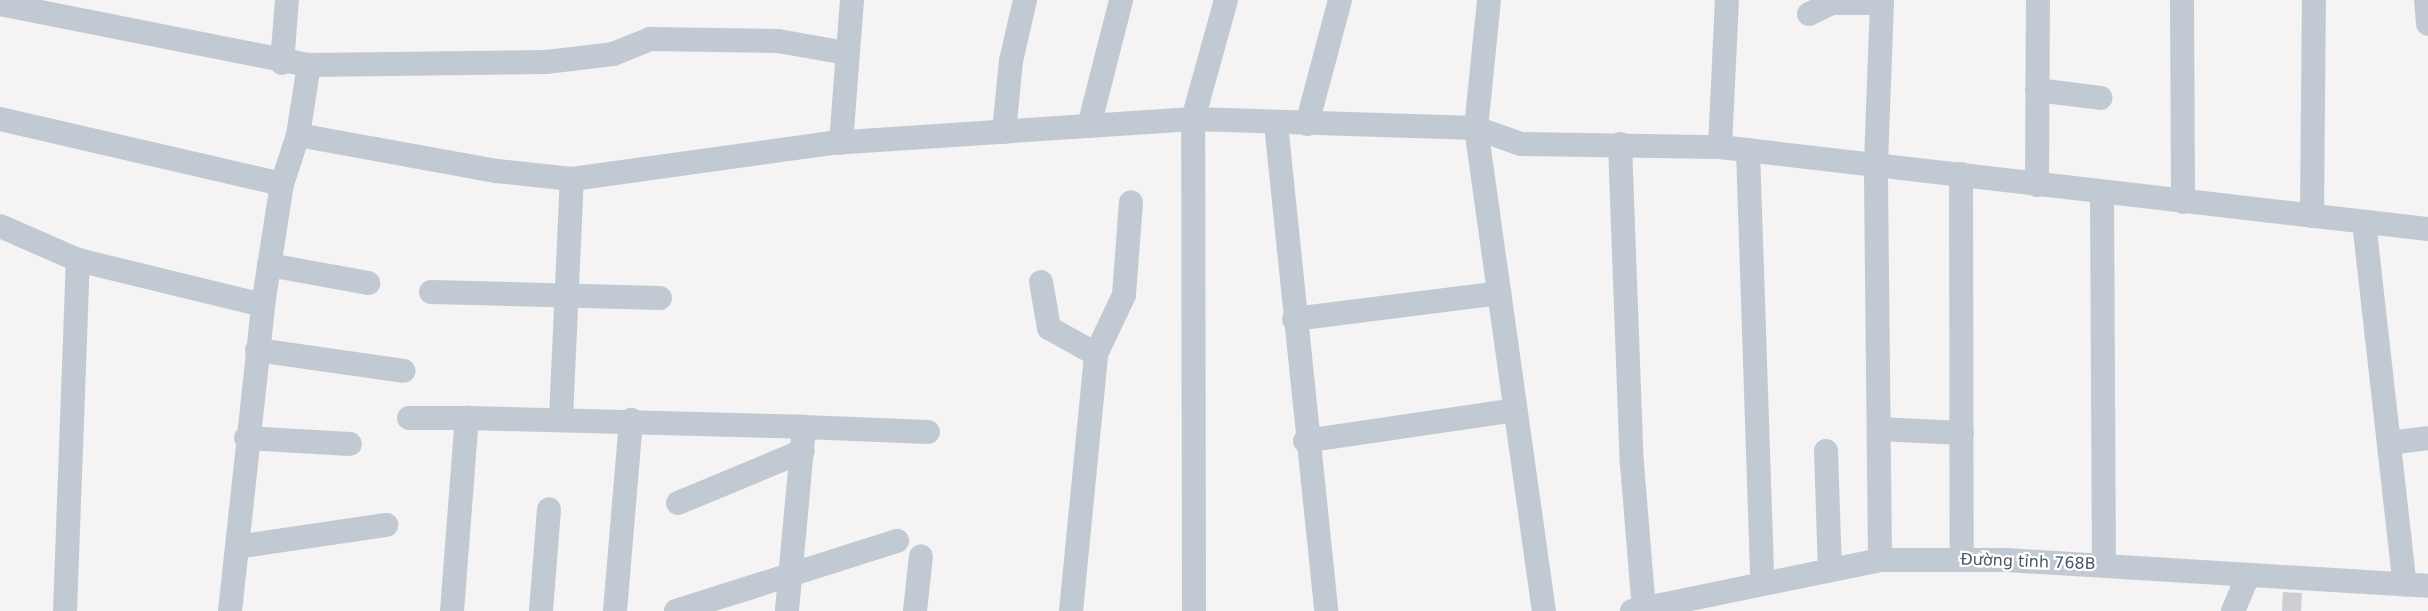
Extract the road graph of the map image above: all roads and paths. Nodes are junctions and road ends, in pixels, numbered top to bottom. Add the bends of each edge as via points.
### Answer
1 (287, 0) edge
2 (852, 0) edge
3 (1025, 0) edge
4 (1121, 0) edge
5 (1226, 0) edge
6 (1340, 0) edge
7 (1489, 0) edge
8 (1727, 0) edge
9 (2038, 0) edge
10 (2182, 0) edge
11 (2314, 0) edge
12 (2426, 0) edge
13 (1882, 2) edge
14 (0, 4) edge
15 (1809, 14) dead end
16 (2428, 24) edge
17 (846, 53) junction
18 (282, 63) junction
19 (309, 65) junction
20 (2037, 90) junction
21 (2101, 98) dead end
22 (0, 119) edge
23 (1192, 119) junction
24 (1276, 124) junction
25 (1307, 124) junction
26 (1089, 126) junction
27 (1476, 128) junction
28 (1004, 132) junction
29 (298, 135) junction
30 (841, 143) junction
31 (1620, 144) junction
32 (1720, 147) junction
33 (1748, 150) junction
34 (1876, 164) junction
35 (1961, 174) junction
36 (572, 179) junction
37 (282, 183) junction
38 (2037, 185) junction
39 (2103, 193) junction
40 (1131, 202) dead end
41 (2183, 202) junction
42 (2312, 216) junction
43 (2364, 222) junction
44 (0, 226) edge
45 (2428, 229) edge
46 (78, 260) junction
47 (269, 266) junction
48 (1041, 282) dead end
49 (368, 283) dead end
50 (431, 292) dead end
51 (1499, 293) junction
52 (567, 296) junction
53 (660, 298) dead end
54 (263, 305) junction
55 (1294, 319) junction
56 (257, 350) junction
57 (1096, 354) junction
58 (404, 371) dead end
59 (1515, 410) junction
60 (409, 418) dead end
61 (467, 418) junction
62 (561, 418) junction
63 (630, 420) junction
64 (804, 427) junction
65 (1879, 429) junction
66 (928, 432) dead end
67 (1962, 433) junction
68 (246, 438) junction
69 (2428, 438) edge
70 (1305, 441) junction
71 (2389, 443) junction
72 (350, 444) dead end
73 (802, 451) junction
74 (1826, 451) dead end
75 (678, 503) dead end
76 (549, 509) dead end
77 (386, 525) dead end
78 (897, 541) dead end
79 (237, 548) junction
80 (921, 556) dead end
81 (1880, 560) junction
82 (1962, 560) junction
83 (2104, 565) junction
84 (1830, 570) junction
85 (791, 572) junction
86 (2248, 575) junction
87 (1762, 583) junction
88 (2416, 585) edge
89 (1638, 610) edge
90 (65, 611) edge
91 (230, 611) edge
92 (452, 611) edge
93 (541, 611) edge
94 (615, 611) edge
95 (675, 611) edge
96 (787, 611) edge
97 (915, 611) edge
98 (1071, 611) edge
99 (1194, 611) edge
100 (1326, 611) edge
101 (1545, 611) edge
102 (2233, 611) edge

1 - 18 street
2 - 17 street
3 - 28 street via 1011,61
4 - 26 street
5 - 23 street
6 - 25 street
7 - 27 street
8 - 32 street
9 - 20 street
10 - 41 street
11 - 42 street
12 - 16 street
13 - 15 street via 1832,3
13 - 34 street
14 - 18 street via 111,23
17 - 19 street via 778,41 650,39 614,54 546,62
17 - 30 street
18 - 19 street
19 - 29 street
20 - 21 street
20 - 38 street
22 - 37 street
23 - 24 street
23 - 26 street
23 - 99 street
24 - 25 street
24 - 55 street
25 - 27 street
26 - 28 street
27 - 31 street via 1521,144
27 - 51 street
28 - 30 street
29 - 36 street via 497,171
29 - 37 street
30 - 36 street
31 - 32 street
31 - 89 street
32 - 33 street
33 - 34 street
33 - 87 street
34 - 35 street
34 - 65 street
35 - 38 street
35 - 67 street
36 - 52 street
37 - 47 street
38 - 39 street
39 - 41 street
39 - 83 street
40 - 57 street via 1124,295 1114,325
41 - 42 street
42 - 43 street
43 - 45 street
43 - 71 street
44 - 46 street
46 - 54 street
46 - 90 street
47 - 49 street
47 - 54 street
48 - 57 street via 1049,328
50 - 52 street
51 - 55 street
51 - 59 street
52 - 53 street
52 - 62 street
54 - 56 street
55 - 70 street
56 - 58 street
56 - 68 street
57 - 98 street
59 - 70 street
59 - 101 street
60 - 61 street
61 - 62 street
61 - 92 street
62 - 63 street
63 - 64 street
63 - 94 street
64 - 66 street
64 - 73 street
65 - 67 street
65 - 81 street
67 - 82 street
68 - 72 street
68 - 79 street
69 - 71 street
70 - 100 street
71 - 88 street
73 - 75 street
73 - 85 street
74 - 84 street
76 - 93 street
77 - 79 street
78 - 85 street
79 - 91 street
80 - 97 street
81 - 82 street, Đường tỉnh 768B
81 - 84 street, Đường tỉnh 768B
82 - 83 street, Đường tỉnh 768B
83 - 86 street, Đường tỉnh 768B
84 - 87 street, Đường tỉnh 768B
85 - 95 street
85 - 96 street
86 - 88 street, Đường tỉnh 768B
86 - 102 street
87 - 89 street, Đường tỉnh 768B

